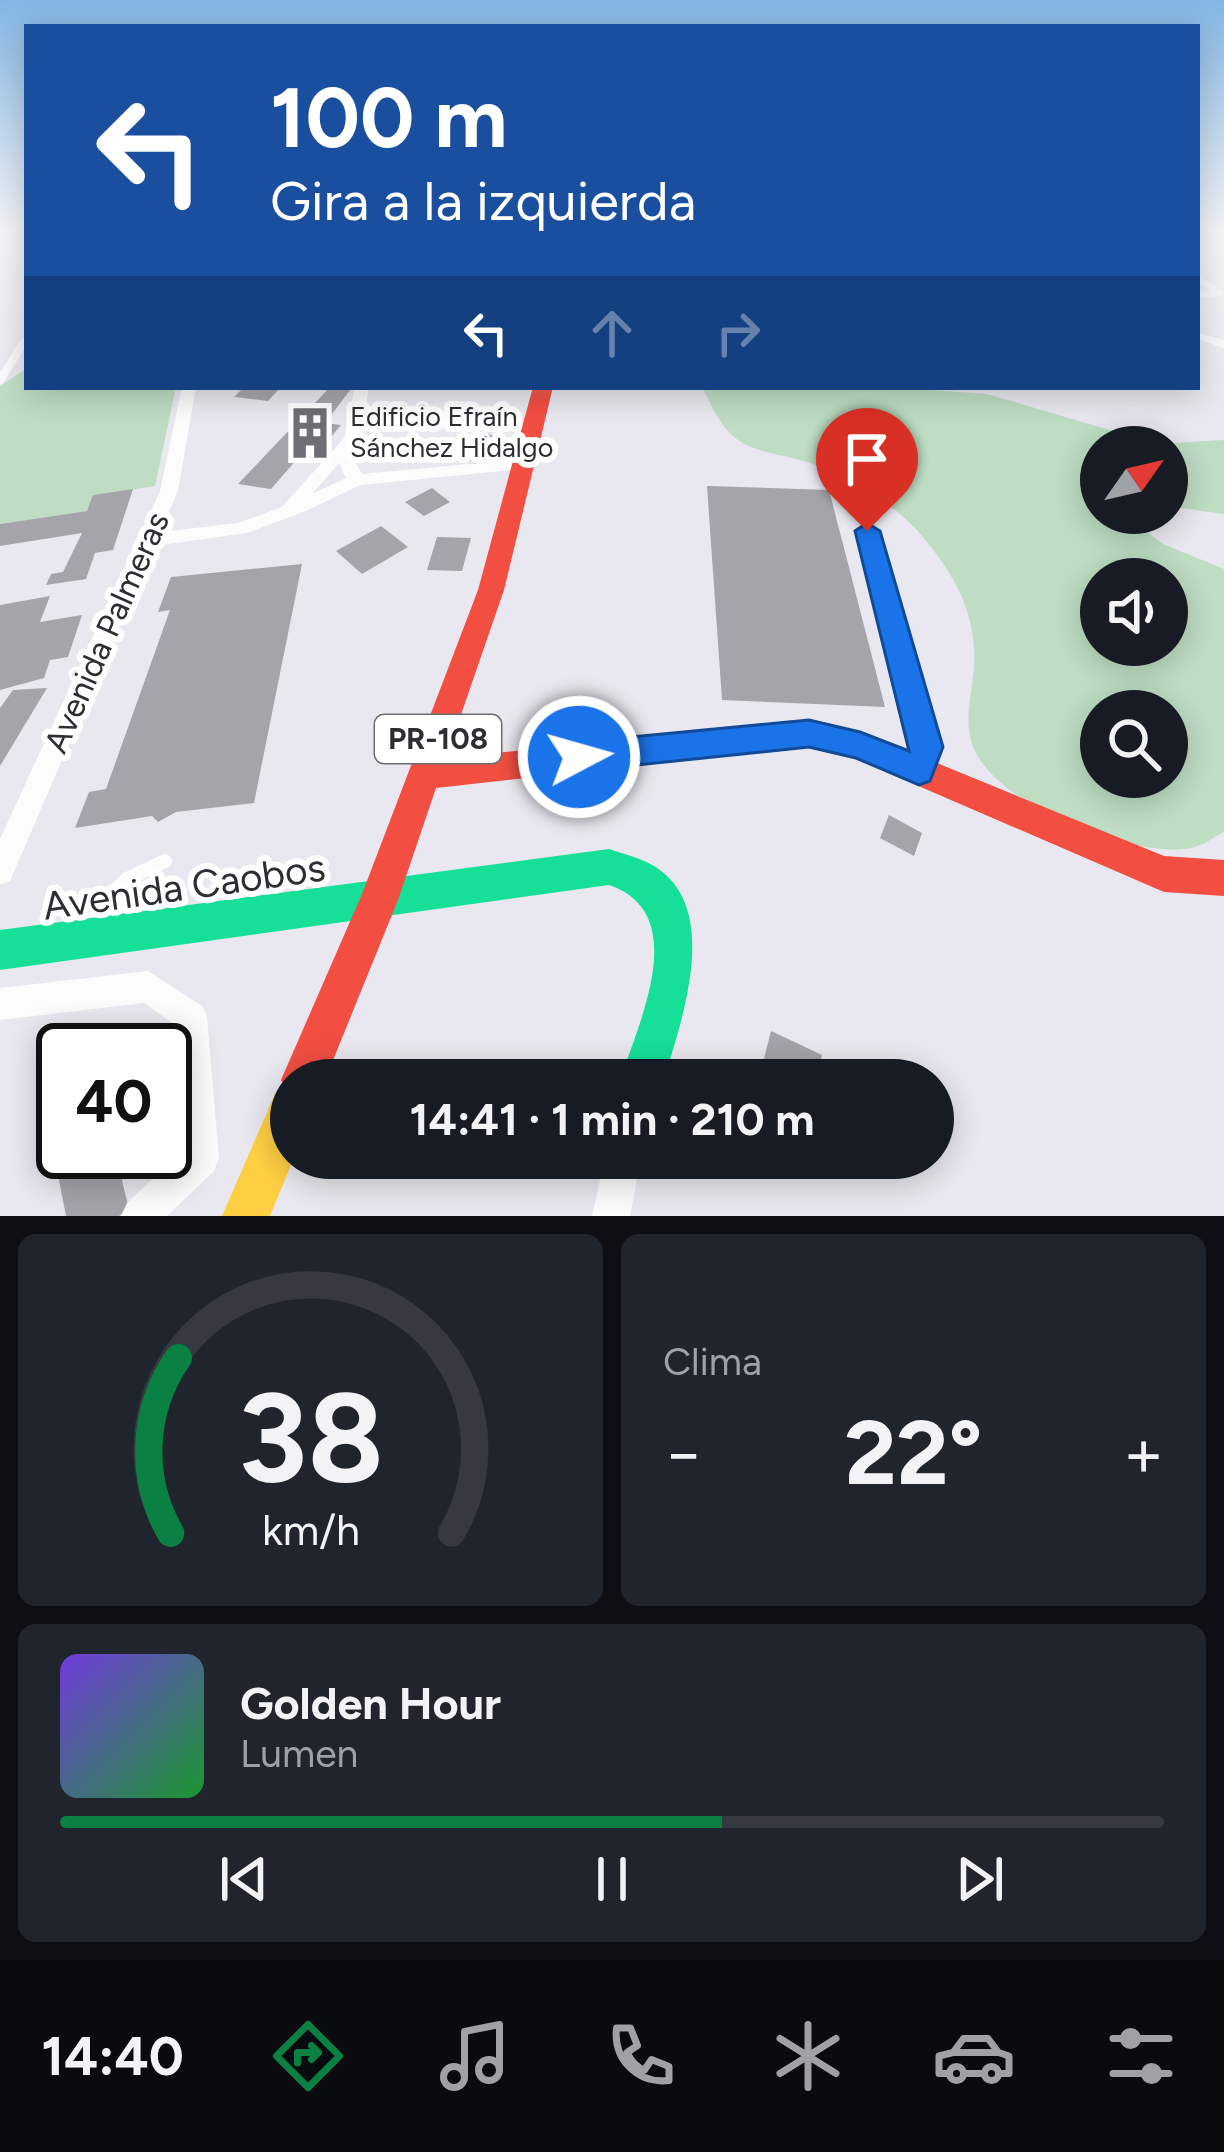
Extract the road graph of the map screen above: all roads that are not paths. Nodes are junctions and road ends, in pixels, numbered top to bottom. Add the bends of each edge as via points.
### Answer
1 (24, 343) edge
2 (0, 380) edge
3 (189, 390) edge
4 (361, 390) edge
5 (542, 390) edge
6 (350, 441) junction
7 (524, 464) junction
8 (356, 480) junction
9 (855, 488) dead end
10 (289, 510) junction
11 (149, 540) junction
12 (919, 770) junction
13 (425, 776) junction
14 (165, 861) dead end
15 (0, 871) edge
16 (1224, 878) edge
17 (379, 900) junction
18 (70, 940) junction
19 (0, 950) edge
20 (0, 1004) edge
21 (313, 1059) edge
22 (647, 1059) edge
23 (270, 1159) edge
24 (618, 1179) edge
25 (140, 1216) edge
26 (246, 1216) edge
27 (610, 1216) edge

1 - 2 lane
3 - 11 street, Avenida Palmeras via 169,491
4 - 6 street
5 - 7 street, PR-108
6 - 8 street via 346,462
6 - 10 street
7 - 8 street
7 - 13 street, PR-108 via 491,590
8 - 10 street
9 - 12 lane via 927,747
10 - 11 street via 240,529
11 - 15 street, Avenida Palmeras
12 - 13 street via 809,734 581,743
12 - 16 street via 1164,874
13 - 17 street, PR-108
14 - 18 lane via 100,900
17 - 18 street, Avenida Caobos
17 - 21 street, PR-108
17 - 22 street, Avenida Caobos via 609,867 652,881 668,902 674,932
18 - 19 street, Avenida Caobos
20 - 25 street via 148,987 190,1016 200,1158
23 - 26 street
24 - 27 street

